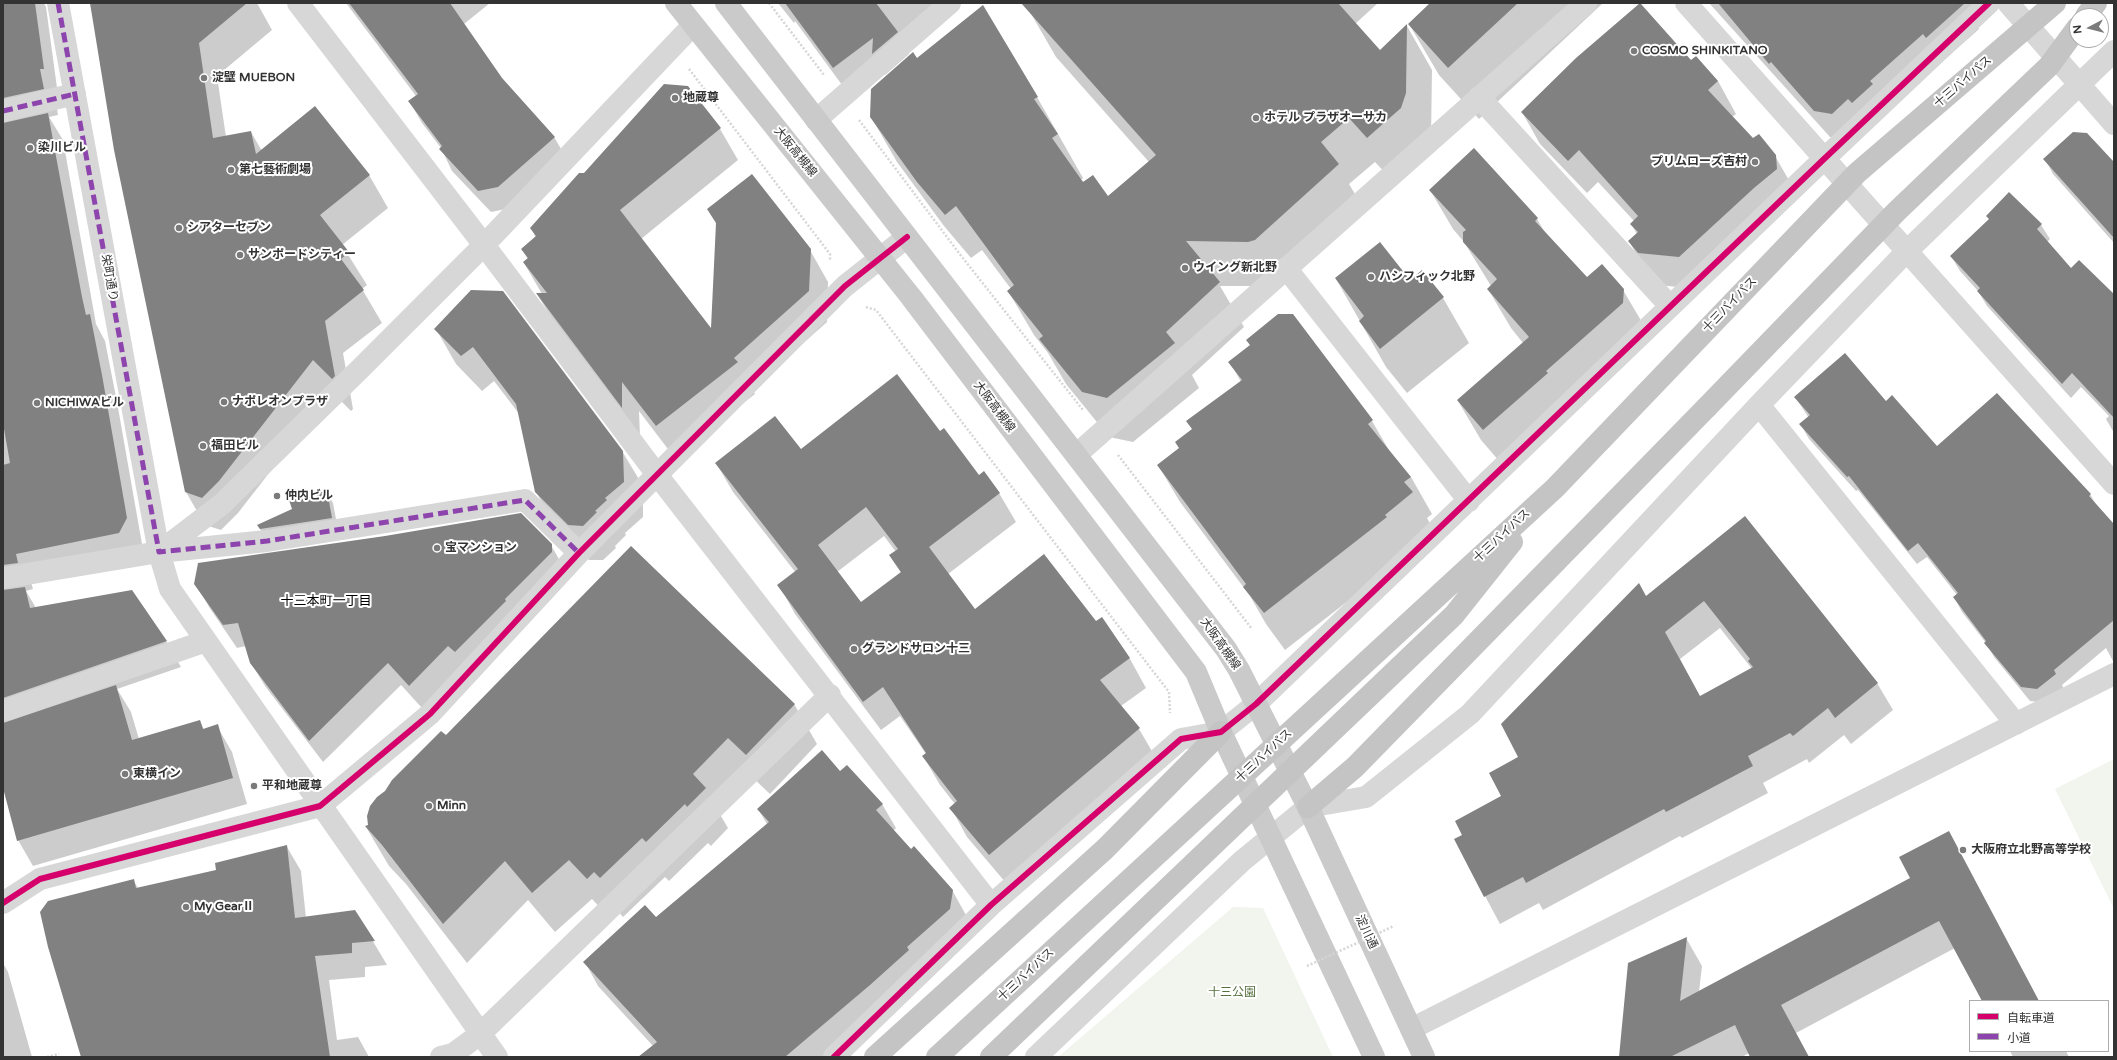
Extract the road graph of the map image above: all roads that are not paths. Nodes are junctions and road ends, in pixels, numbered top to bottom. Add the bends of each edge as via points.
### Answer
1 (58, 3) edge
2 (298, 3) edge
3 (676, 3) edge
4 (726, 3) edge
5 (950, 3) edge
6 (1586, 3) edge
7 (1686, 3) edge
8 (1989, 3) edge
9 (2008, 3) edge
10 (2055, 3) edge
11 (693, 25) junction
12 (2069, 39) edge
13 (2114, 51) edge
14 (2079, 84) junction
15 (75, 94) junction
16 (1479, 97) junction
17 (3, 111) edge
18 (816, 120) junction
19 (2114, 124) edge
20 (1824, 159) junction
21 (908, 237) junction
22 (484, 245) junction
23 (1907, 251) junction
24 (880, 258) junction
25 (1286, 268) junction
26 (1670, 306) junction
27 (1759, 405) junction
28 (1076, 455) junction
29 (658, 476) junction
30 (2114, 484) edge
31 (1555, 488) junction
32 (1469, 501) junction
33 (159, 552) junction
34 (580, 553) junction
35 (3, 578) edge
36 (206, 640) junction
37 (2114, 674) edge
38 (830, 695) junction
39 (1256, 704) junction
40 (3, 711) edge
41 (2016, 724) junction
42 (1221, 732) junction
43 (320, 806) junction
44 (1308, 807) junction
45 (1270, 837) junction
46 (7, 900) edge
47 (991, 905) junction
48 (1411, 1029) junction
49 (480, 1034) junction
50 (440, 1057) edge
51 (498, 1057) edge
52 (834, 1057) edge
53 (874, 1057) edge
54 (937, 1057) edge
55 (990, 1057) edge
56 (1036, 1057) edge
57 (1374, 1057) edge
58 (1424, 1057) edge

1 - 15 street, 栄町通り
2 - 22 street
3 - 11 main road, 大阪高槻線
4 - 18 main road, 大阪高槻線
5 - 18 street
6 - 16 street
7 - 20 street
8 - 20 street
9 - 14 street
10 - 31 highway, 十三バイパス, bridge via 1857,173
11 - 22 street
11 - 24 main road, 大阪高槻線
12 - 44 highway, bridge via 2049,66 1897,211 1355,767
13 - 14 street
14 - 19 street
14 - 23 street
15 - 17 street
15 - 33 street, 栄町通り
16 - 25 street
16 - 26 street
18 - 21 main road, 大阪高槻線
20 - 23 street
20 - 26 street
21 - 24 street
21 - 28 main road, 大阪高槻線
22 - 29 street
22 - 33 street via 222,504
23 - 27 street
23 - 30 street
24 - 29 street via 846,286
24 - 42 main road, 大阪高槻線 via 1196,672
25 - 28 street
25 - 32 street
26 - 32 street
27 - 41 street
27 - 44 street via 1470,714 1366,797
28 - 39 main road, 大阪高槻線 via 1221,641
29 - 34 street
29 - 38 street
31 - 54 highway, 十三バイパス, bridge
31 - 55 highway, bridge via 1454,615
32 - 39 street
33 - 34 street via 267,541 525,500
33 - 35 street
33 - 36 street, 栄町通り via 170,589
34 - 43 street via 430,714
36 - 40 street
36 - 43 street, 栄町通り
37 - 41 street
38 - 47 street
38 - 49 street
39 - 42 street
39 - 44 main road, 大阪高槻線
41 - 48 street
42 - 45 main road, 大阪高槻線
42 - 47 street via 1181,739
42 - 53 highway via 1105,849
43 - 46 street via 40,879
43 - 49 street, 栄町通り
44 - 45 street
44 - 48 main road, 淀川通
45 - 56 street
45 - 57 main road
47 - 52 street
48 - 58 main road, 淀川通
49 - 50 street via 453,1054
49 - 51 street, 栄町通り

